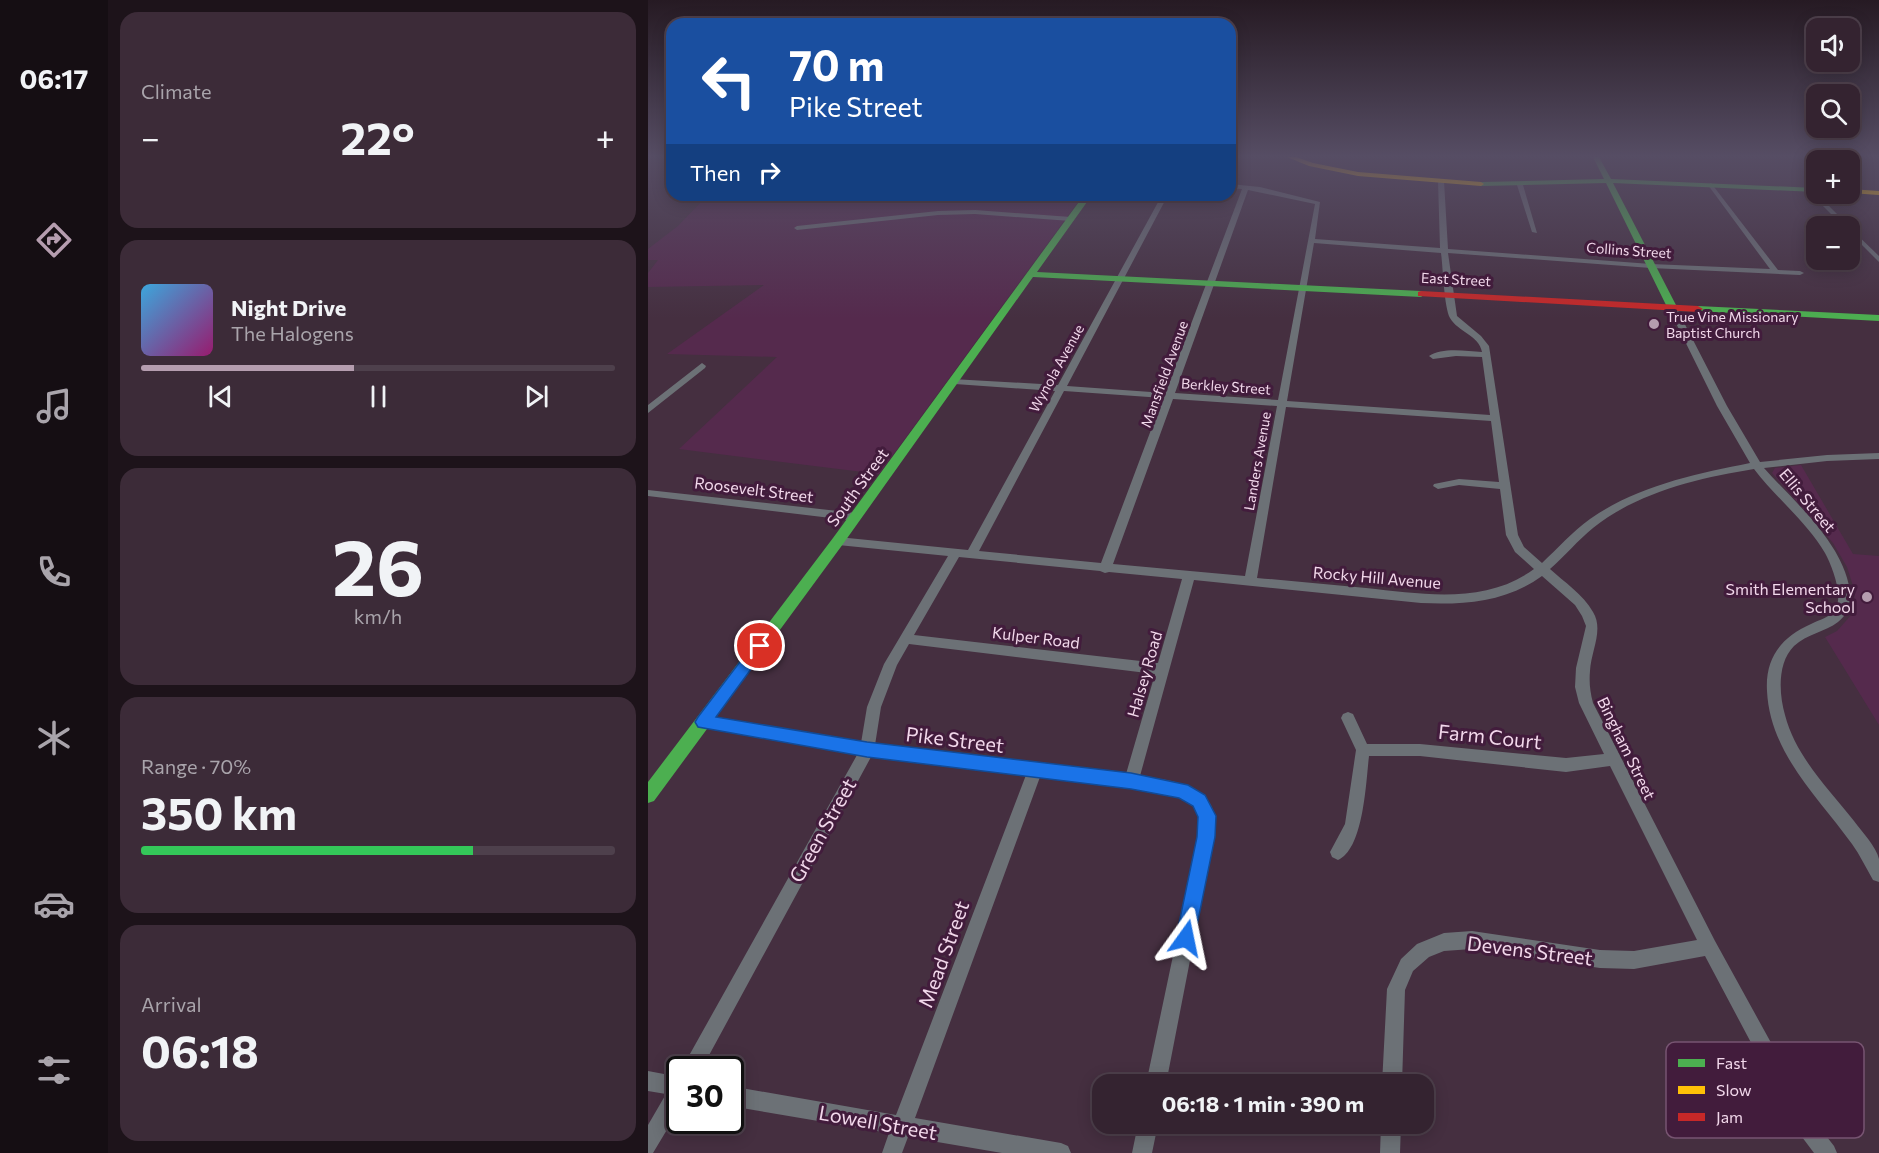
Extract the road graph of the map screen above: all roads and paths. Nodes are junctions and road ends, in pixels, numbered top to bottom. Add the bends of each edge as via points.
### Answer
1 (1077, 211) edge
2 (1157, 211) edge
3 (1237, 211) edge
4 (1317, 211) edge
5 (1442, 211) edge
6 (1528, 211) edge
7 (1622, 211) edge
8 (1730, 211) edge
9 (1071, 219) junction
10 (797, 228) dead end
11 (1535, 232) dead end
12 (1860, 240) edge
13 (1312, 241) junction
14 (1444, 249) junction
15 (1879, 260) edge
16 (1651, 266) junction
17 (1776, 272) junction
18 (1800, 273) dead end
19 (1031, 274) junction
20 (1120, 279) junction
21 (1211, 284) junction
22 (1304, 288) junction
23 (1450, 296) junction
24 (1672, 307) junction
25 (1879, 318) edge
26 (1487, 355) junction
27 (1432, 356) dead end
28 (702, 366) dead end
29 (955, 381) junction
30 (1060, 387) junction
31 (1170, 395) junction
32 (648, 399) edge
33 (660, 400) junction
34 (1281, 403) junction
35 (648, 410) edge
36 (1495, 418) junction
37 (1879, 456) edge
38 (1756, 465) junction
39 (1438, 486) dead end
40 (1504, 486) junction
41 (648, 493) edge
42 (856, 517) junction
43 (838, 542) junction
44 (955, 554) junction
45 (972, 555) junction
46 (1105, 569) junction
47 (1541, 569) junction
48 (1189, 577) junction
49 (1250, 582) junction
50 (906, 639) junction
51 (1162, 669) junction
52 (1348, 718) dead end
53 (704, 722) junction
54 (867, 750) junction
55 (1363, 750) junction
56 (1613, 759) junction
57 (1035, 770) junction
58 (653, 780) edge
59 (1131, 781) junction
60 (648, 795) edge
61 (1338, 852) dead end
62 (1879, 874) edge
63 (1709, 947) junction
64 (1760, 1042) edge
65 (698, 1056) edge
66 (1158, 1074) edge
67 (1392, 1074) edge
68 (648, 1081) edge
69 (666, 1085) edge
70 (744, 1098) edge
71 (666, 1113) edge
72 (903, 1126) junction
73 (1146, 1134) edge
74 (1391, 1134) edge
75 (1815, 1138) edge
76 (648, 1145) edge
77 (892, 1153) edge
78 (1061, 1153) edge
79 (1142, 1153) edge
80 (1390, 1153) edge
81 (1827, 1153) edge

1 - 9 main road, South Street
2 - 20 street, Wynola Avenue
3 - 21 street, Mansfield Avenue
4 - 13 street, Landers Avenue
5 - 14 street, Bingham Street
6 - 11 street
7 - 16 main road, Ellis Street
8 - 17 street
9 - 10 street via 938,213
9 - 19 main road, South Street
12 - 15 street
13 - 14 street, Collins Street
13 - 22 street, Landers Avenue
14 - 16 street, Collins Street
14 - 23 street, Bingham Street
16 - 17 street, Collins Street
16 - 24 main road, Ellis Street
17 - 18 street, Collins Street
19 - 20 main road, East Street
19 - 29 main road, South Street
20 - 21 main road, East Street
20 - 30 street, Wynola Avenue
21 - 22 main road, East Street
21 - 31 street, Mansfield Avenue
22 - 23 main road, East Street
22 - 34 street, Landers Avenue
23 - 24 main road, East Street
23 - 26 street, Bingham Street via 1456,322 1482,340
24 - 25 main road, East Street
24 - 38 street, Ellis Street
26 - 27 street
26 - 36 street, Bingham Street
28 - 33 street
29 - 30 street, Berkley Street
29 - 42 main road, South Street
30 - 31 street, Berkley Street
30 - 45 street, Wynola Avenue
31 - 34 street, Berkley Street
31 - 46 street, Mansfield Avenue
32 - 33 street
33 - 35 street
34 - 36 street, Berkley Street
34 - 49 street, Landers Avenue
36 - 40 street, Bingham Street
37 - 38 street, Rocky Hill Avenue via 1825,456
38 - 47 street, Rocky Hill Avenue via 1697,477 1639,496 1589,525
38 - 62 street, Ellis Street via 1830,552 1841,577 1845,601 1838,617 1796,637 1782,651 1775,669 1774,694 1782,726 1807,775 1860,841
39 - 40 street via 1459,482
40 - 47 street, Bingham Street via 1512,534 1519,549
41 - 42 street, Roosevelt Street
42 - 43 main road, South Street
43 - 44 street, Rocky Hill Avenue
43 - 53 main road, South Street
44 - 45 street, Rocky Hill Avenue
44 - 50 street, Green Street
45 - 46 street, Rocky Hill Avenue
46 - 48 street, Rocky Hill Avenue
47 - 49 street, Rocky Hill Avenue via 1502,591 1448,600
47 - 56 street, Bingham Street via 1588,614 1592,626 1582,687
48 - 49 street, Rocky Hill Avenue
48 - 51 street, Halsey Road
50 - 51 street, Kulper Road
50 - 54 street, Green Street via 874,707
51 - 59 street, Halsey Road
52 - 55 street
53 - 54 street, Pike Street
53 - 58 main road, South Street
54 - 57 street, Pike Street
54 - 65 street, Green Street
55 - 56 street, Farm Court via 1420,750 1566,765
55 - 61 street via 1353,826
56 - 63 street, Bingham Street
57 - 59 street, Pike Street
57 - 72 street, Mead Street
58 - 60 main road, South Street
59 - 66 street, Pike Street via 1182,790 1199,801 1207,816
63 - 64 street, Bingham Street
63 - 67 street, Devens Street via 1634,960 1600,959 1472,940 1444,942 1423,950 1407,965 1396,989
68 - 69 street
70 - 72 street, Lowell Street
71 - 76 street
72 - 77 street, Mead Street
72 - 78 street, Lowell Street
73 - 79 street
74 - 80 street
75 - 81 street, Bingham Street

